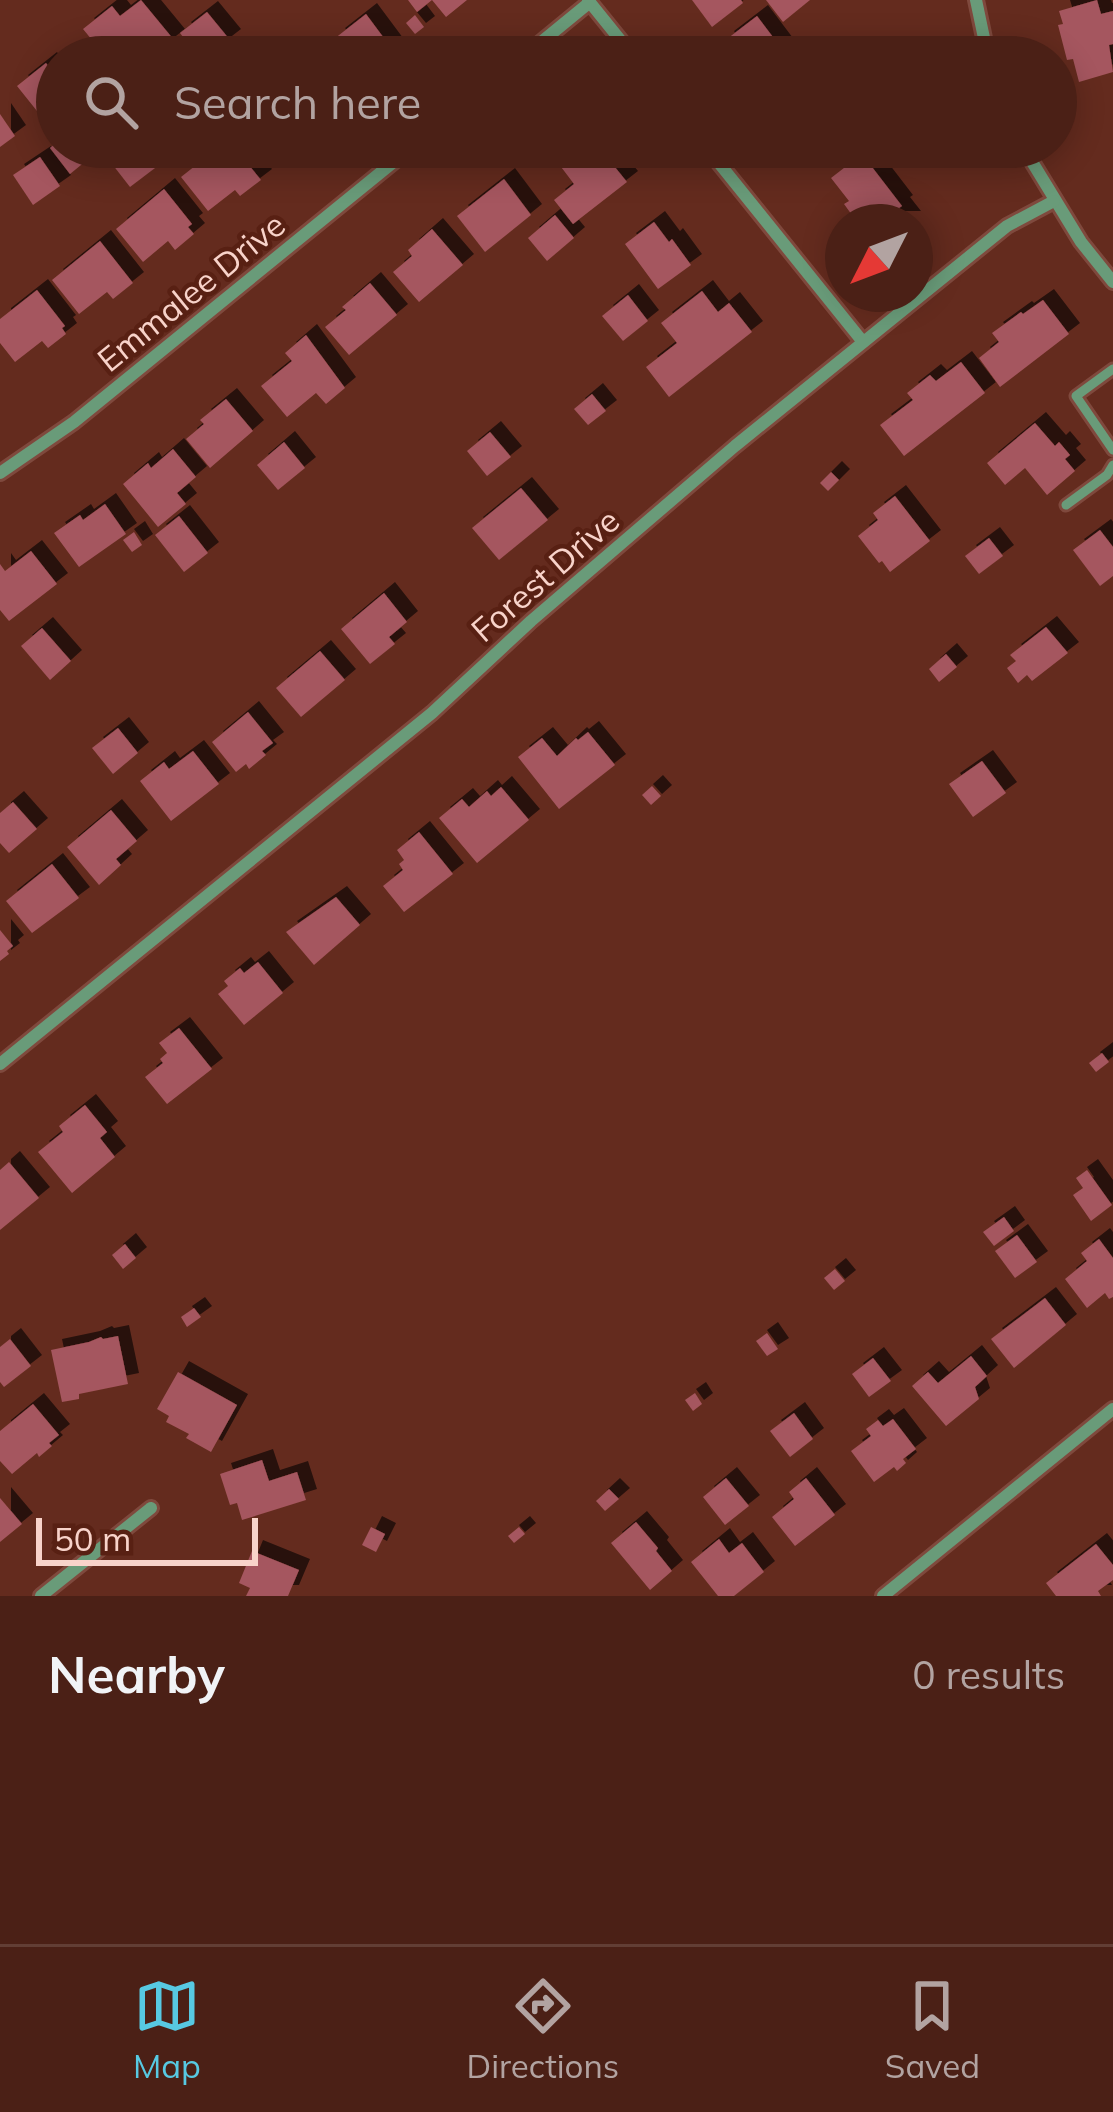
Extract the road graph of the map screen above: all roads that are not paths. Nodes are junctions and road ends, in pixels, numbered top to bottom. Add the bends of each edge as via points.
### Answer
1 (976, 0) edge
2 (590, 1) edge
3 (548, 36) edge
4 (618, 36) edge
5 (984, 36) edge
6 (386, 168) edge
7 (723, 168) edge
8 (1036, 168) edge
9 (1054, 201) junction
10 (1113, 282) edge
11 (863, 342) junction
12 (1113, 369) edge
13 (1113, 450) edge
14 (1113, 465) edge
15 (0, 473) edge
16 (1066, 505) dead end
17 (0, 1064) edge
18 (1113, 1409) edge
19 (151, 1508) dead end
20 (41, 1596) edge
21 (883, 1596) edge

1 - 5 street
2 - 3 street
2 - 4 street
6 - 15 street, Emmalee Drive
7 - 11 street
8 - 9 street
9 - 10 street
9 - 11 street, Forest Drive via 1007,226
11 - 17 street, Forest Drive via 432,713
12 - 13 lane via 1076,396
14 - 16 lane
18 - 21 street
19 - 20 street

